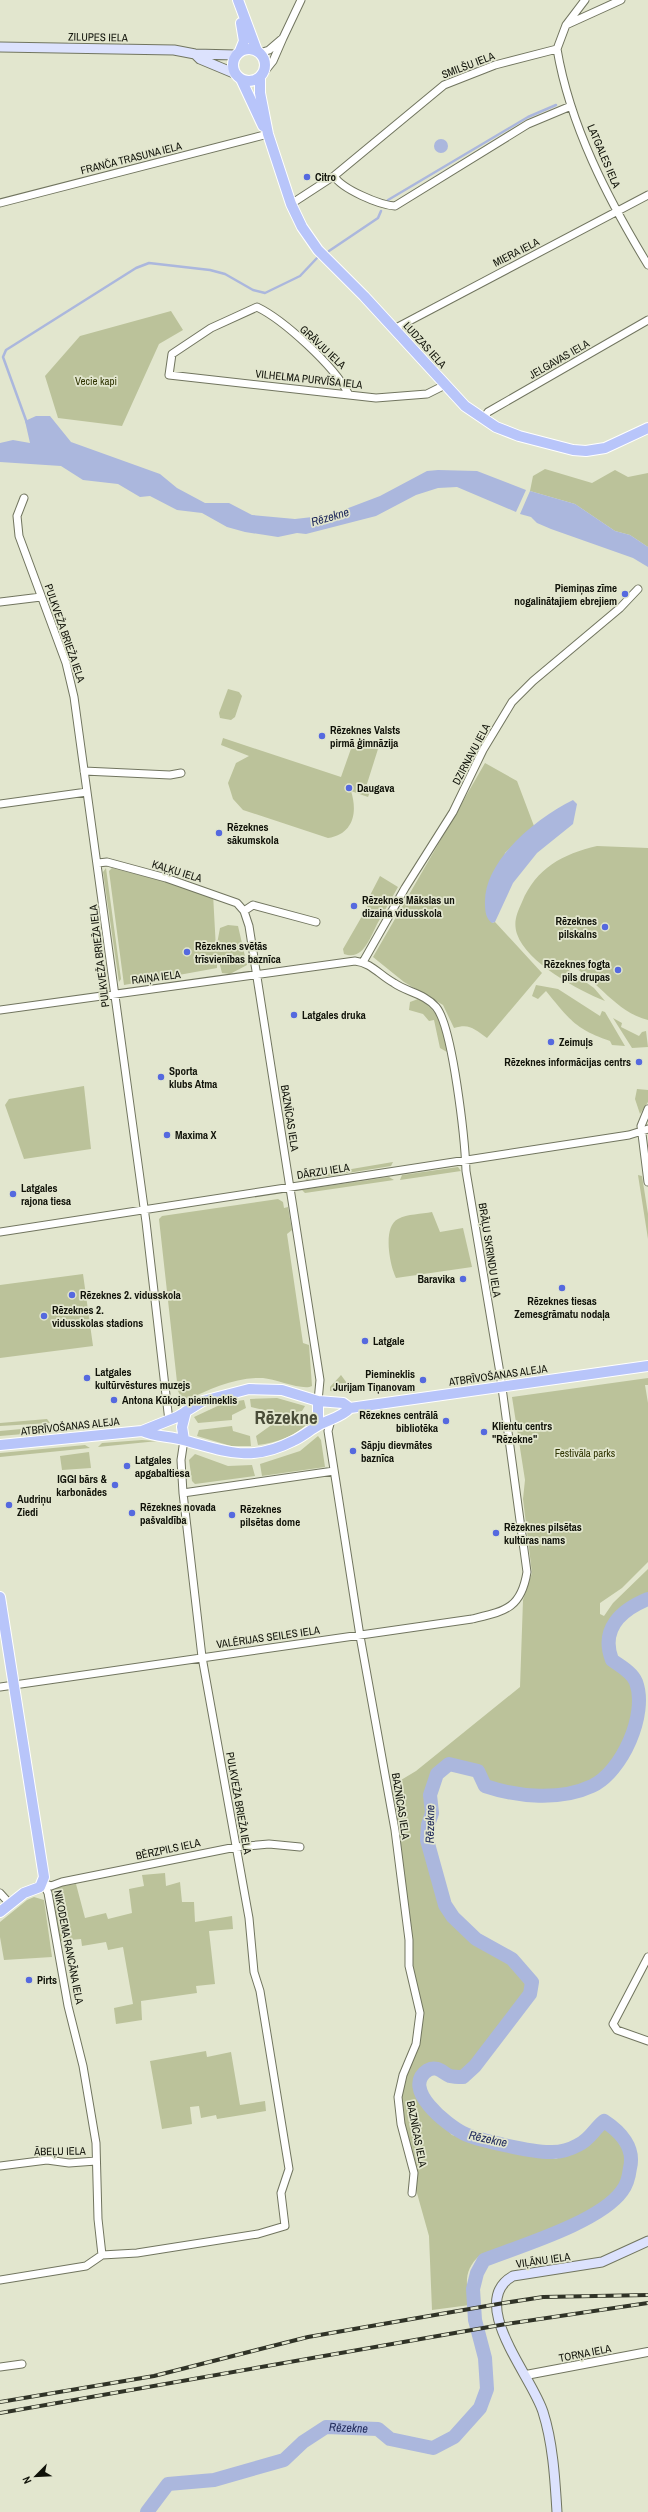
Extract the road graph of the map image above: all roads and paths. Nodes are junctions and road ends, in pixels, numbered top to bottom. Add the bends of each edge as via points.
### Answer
1 (238, 0) edge
2 (301, 0) edge
3 (585, 0) edge
4 (621, 0) edge
5 (241, 12) junction
6 (566, 25) junction
7 (283, 38) junction
8 (0, 47) edge
9 (557, 49) junction
10 (258, 52) junction
11 (238, 53) junction
12 (194, 54) junction
13 (262, 74) junction
14 (238, 77) junction
15 (571, 106) junction
16 (268, 134) junction
17 (334, 176) junction
18 (648, 195) edge
19 (0, 203) edge
20 (291, 204) junction
21 (616, 213) junction
22 (648, 265) edge
23 (648, 320) edge
24 (394, 329) junction
25 (169, 375) joint
26 (445, 385) junction
27 (348, 393) junction
28 (483, 420) junction
29 (648, 428) edge
30 (24, 498) dead end
31 (638, 589) dead end
32 (41, 597) junction
33 (0, 602) edge
34 (84, 771) junction
35 (181, 773) dead end
36 (87, 792) junction
37 (0, 804) edge
38 (98, 863) junction
39 (244, 911) junction
40 (316, 922) dead end
41 (363, 962) junction
42 (255, 975) junction
43 (114, 994) junction
44 (0, 1010) edge
45 (648, 1110) edge
46 (645, 1131) edge
47 (466, 1160) junction
48 (648, 1182) edge
49 (290, 1188) junction
50 (144, 1209) junction
51 (0, 1232) edge
52 (648, 1366) edge
53 (501, 1386) junction
54 (318, 1401) junction
55 (350, 1408) junction
56 (186, 1412) junction
57 (330, 1420) junction
58 (169, 1421) junction
59 (318, 1425) junction
60 (142, 1431) junction
61 (184, 1440) junction
62 (0, 1445) edge
63 (334, 1471) junction
64 (183, 1493) junction
65 (525, 1585) joint
66 (0, 1597) edge
67 (360, 1636) junction
68 (202, 1657) junction
69 (14, 1685) junction
70 (0, 1687) edge
71 (236, 1846) junction
72 (300, 1847) dead end
73 (43, 1883) junction
74 (0, 1893) edge
75 (10, 1904) junction
76 (0, 1912) edge
77 (648, 1957) edge
78 (648, 2041) edge
79 (96, 2160) junction
80 (0, 2166) edge
81 (412, 2193) dead end
82 (648, 2241) edge
83 (102, 2255) junction
84 (0, 2280) edge
85 (648, 2352) edge
86 (22, 2364) dead end
87 (0, 2367) edge
88 (526, 2375) junction
89 (557, 2512) edge

1 - 5 main road
2 - 7 street
3 - 6 street
4 - 6 street
5 - 10 main road
5 - 11 main road via 244,41
6 - 9 street
7 - 10 street via 269,50
7 - 13 street via 273,61
8 - 12 main road, ZILUPES IELA via 174,50
9 - 15 street, LATGALES IELA via 561,76
9 - 17 street, SMILŠU IELA via 495,66 444,85
10 - 11 main road via 249,49
10 - 13 main road via 265,62
11 - 12 main road, ZILUPES IELA
11 - 14 main road via 233,65
12 - 14 main road, ZILUPES IELA
13 - 14 main road via 248,82
13 - 16 main road, LUDZAS IELA via 260,98
14 - 16 main road, LUDZAS IELA
15 - 17 street via 528,124 395,206 383,205 350,189
15 - 21 street, LATGALES IELA
16 - 19 street, FRANČA TRASUNA IELA
16 - 20 main road, LUDZAS IELA
17 - 20 street, SMILŠU IELA
18 - 21 street, MIERA IELA
20 - 24 main road, LUDZAS IELA via 302,227 318,250
21 - 22 street, LATGALES IELA
21 - 24 street, MIERA IELA
23 - 28 street, JELGAVAS IELA via 488,412
24 - 26 main road, LUDZAS IELA
25 - 27 street, VILHELMA PURVĪŠA IELA
25 - 27 street, GRĀVJU IELA via 172,354 211,328 256,307 278,320 340,378
26 - 27 street, VILHELMA PURVĪŠA IELA via 427,394 407,397 376,398
26 - 28 main road, LUDZAS IELA
28 - 29 main road, LUDZAS IELA via 526,438 560,448 586,451 605,448
30 - 32 street, PULKVEŽA BRIEŽA IELA via 17,516 19,536
31 - 41 street, DZIRNAVU IELA via 620,608 533,681 512,702 453,812 405,888
32 - 33 street
32 - 34 street, PULKVEŽA BRIEŽA IELA via 71,680
34 - 35 street via 170,776
34 - 36 street, PULKVEŽA BRIEŽA IELA
36 - 37 street
36 - 38 street, PULKVEŽA BRIEŽA IELA
38 - 39 street, KAĻĶU IELA via 107,862 173,880 224,897
38 - 43 street, PULKVEŽA BRIEŽA IELA
39 - 40 street via 253,905
39 - 42 street, BAZNĪCAS IELA
41 - 42 street, RAIŅA IELA
41 - 47 street, BRĀĻU SKRINDU IELA via 397,985 432,1003 442,1017 450,1036
42 - 43 street, RAIŅA IELA
42 - 49 street, BAZNĪCAS IELA
43 - 44 street, RAIŅA IELA
43 - 50 street, PULKVEŽA BRIEŽA IELA
45 - 46 street via 641,1126
46 - 47 street, DĀRZU IELA
46 - 48 street
47 - 49 street, DĀRZU IELA
47 - 53 street, BRĀĻU SKRINDU IELA
49 - 50 street, DĀRZU IELA
49 - 54 street, BAZNĪCAS IELA via 320,1380
50 - 51 street, DĀRZU IELA
50 - 58 street, PULKVEŽA BRIEŽA IELA
52 - 53 main road, ATBRĪVOŠANAS ALEJA
53 - 55 main road, ATBRĪVOŠANAS ALEJA
53 - 65 street, BRĀĻU SKRINDU IELA via 527,1564
54 - 55 main road, ATBRĪVOŠANAS ALEJA via 343,1403
54 - 56 main road, ATBRĪVOŠANAS ALEJA via 282,1390 249,1389 217,1396
54 - 59 main road
55 - 57 main road, ATBRĪVOŠANAS ALEJA via 344,1414
56 - 58 main road, ATBRĪVOŠANAS ALEJA
56 - 61 main road via 182,1427
57 - 59 main road, ATBRĪVOŠANAS ALEJA
57 - 63 street, BAZNĪCAS IELA via 328,1431
58 - 60 main road, ATBRĪVOŠANAS ALEJA
59 - 61 main road, ATBRĪVOŠANAS ALEJA via 284,1445 251,1453 219,1451
60 - 61 main road, ATBRĪVOŠANAS ALEJA via 151,1435
60 - 62 main road, ATBRĪVOŠANAS ALEJA
61 - 64 street, PULKVEŽA BRIEŽA IELA via 181,1460
63 - 64 street
63 - 67 street, BAZNĪCAS IELA
64 - 68 street, PULKVEŽA BRIEŽA IELA
65 - 67 street, VALĒRIJAS SEILES IELA via 516,1602 499,1613
66 - 69 main road, NIKODEMA RANCĀNA IELA
67 - 68 street, VALĒRIJAS SEILES IELA
67 - 81 street, BAZNĪCAS IELA via 395,1830 409,1940 409,1966 420,2014 416,2044 403,2075 398,2097 401,2124 414,2173
68 - 69 street, VALĒRIJAS SEILES IELA
68 - 71 street, PULKVEŽA BRIEŽA IELA
69 - 70 street, VALĒRIJAS SEILES IELA
69 - 73 main road, NIKODEMA RANCĀNA IELA via 44,1874
71 - 72 street, BĒRZPILS IELA via 269,1844
71 - 73 street, BĒRZPILS IELA via 51,1886
71 - 83 street, PULKVEŽA BRIEŽA IELA via 249,1918 254,1972 260,1991 289,2169 281,2193 285,2226 258,2234 138,2253
73 - 75 main road
73 - 79 street, NIKODEMA RANCĀNA IELA via 48,1893 68,2006 84,2066 96,2143
74 - 75 street
75 - 76 main road
77 - 78 street via 631,1994 614,2021 614,2027 620,2032
79 - 80 street, ĀBEĻU IELA via 69,2163 46,2160
79 - 83 street, NIKODEMA RANCĀNA IELA
82 - 88 main road, VIĻĀNU IELA via 602,2262 520,2274 502,2284 496,2307 504,2337
83 - 84 street via 86,2266
85 - 88 street, TORŅA IELA
86 - 87 street
88 - 89 main road, VIĻĀNU IELA via 546,2422

